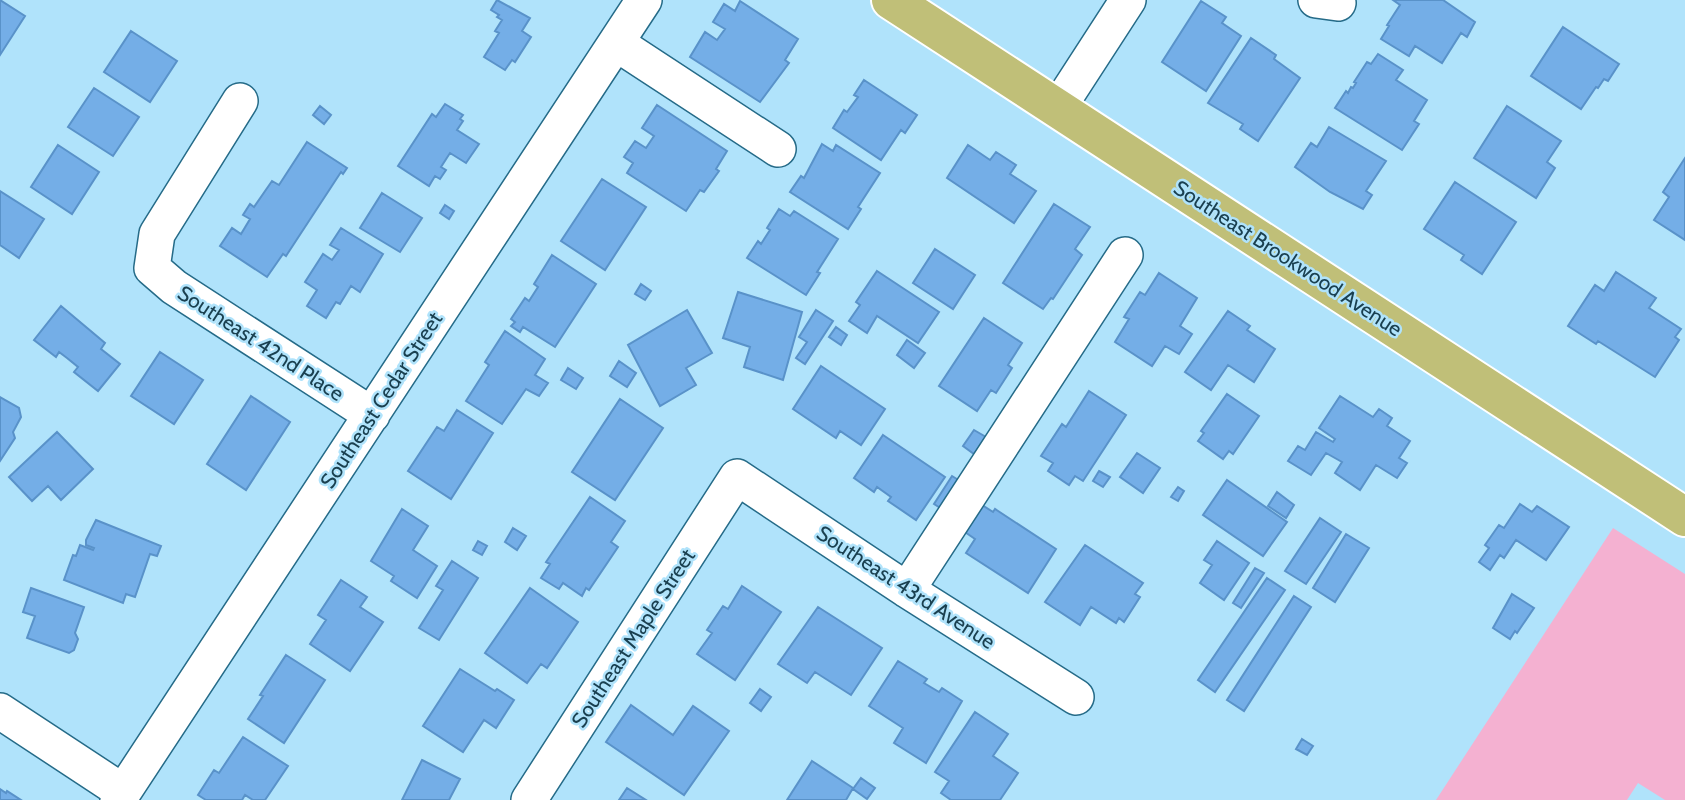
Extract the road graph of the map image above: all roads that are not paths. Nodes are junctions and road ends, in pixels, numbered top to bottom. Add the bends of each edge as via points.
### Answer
1 (644, 0) edge
2 (891, 0) edge
3 (1128, 0) edge
4 (616, 43) junction
5 (240, 101) dead end
6 (1058, 108) junction
7 (778, 149) dead end
8 (1125, 255) dead end
9 (372, 415) junction
10 (737, 477) joint
11 (1685, 517) edge
12 (907, 590) junction
13 (1076, 697) dead end
14 (0, 711) edge
15 (120, 796) edge
16 (529, 800) edge

1 - 4 street, Southeast Cedar Street
2 - 6 main road, Southeast Brookwood Avenue
3 - 6 street
4 - 7 street
4 - 9 street, Southeast Cedar Street
5 - 9 street, Southeast 42nd Place via 157,234 152,268 174,287
6 - 11 main road, Southeast Brookwood Avenue
8 - 12 street
9 - 15 street, Southeast Cedar Street
10 - 12 street, Southeast 43rd Avenue
10 - 16 street, Southeast Maple Street
12 - 13 street, Southeast 43rd Avenue
14 - 15 street

